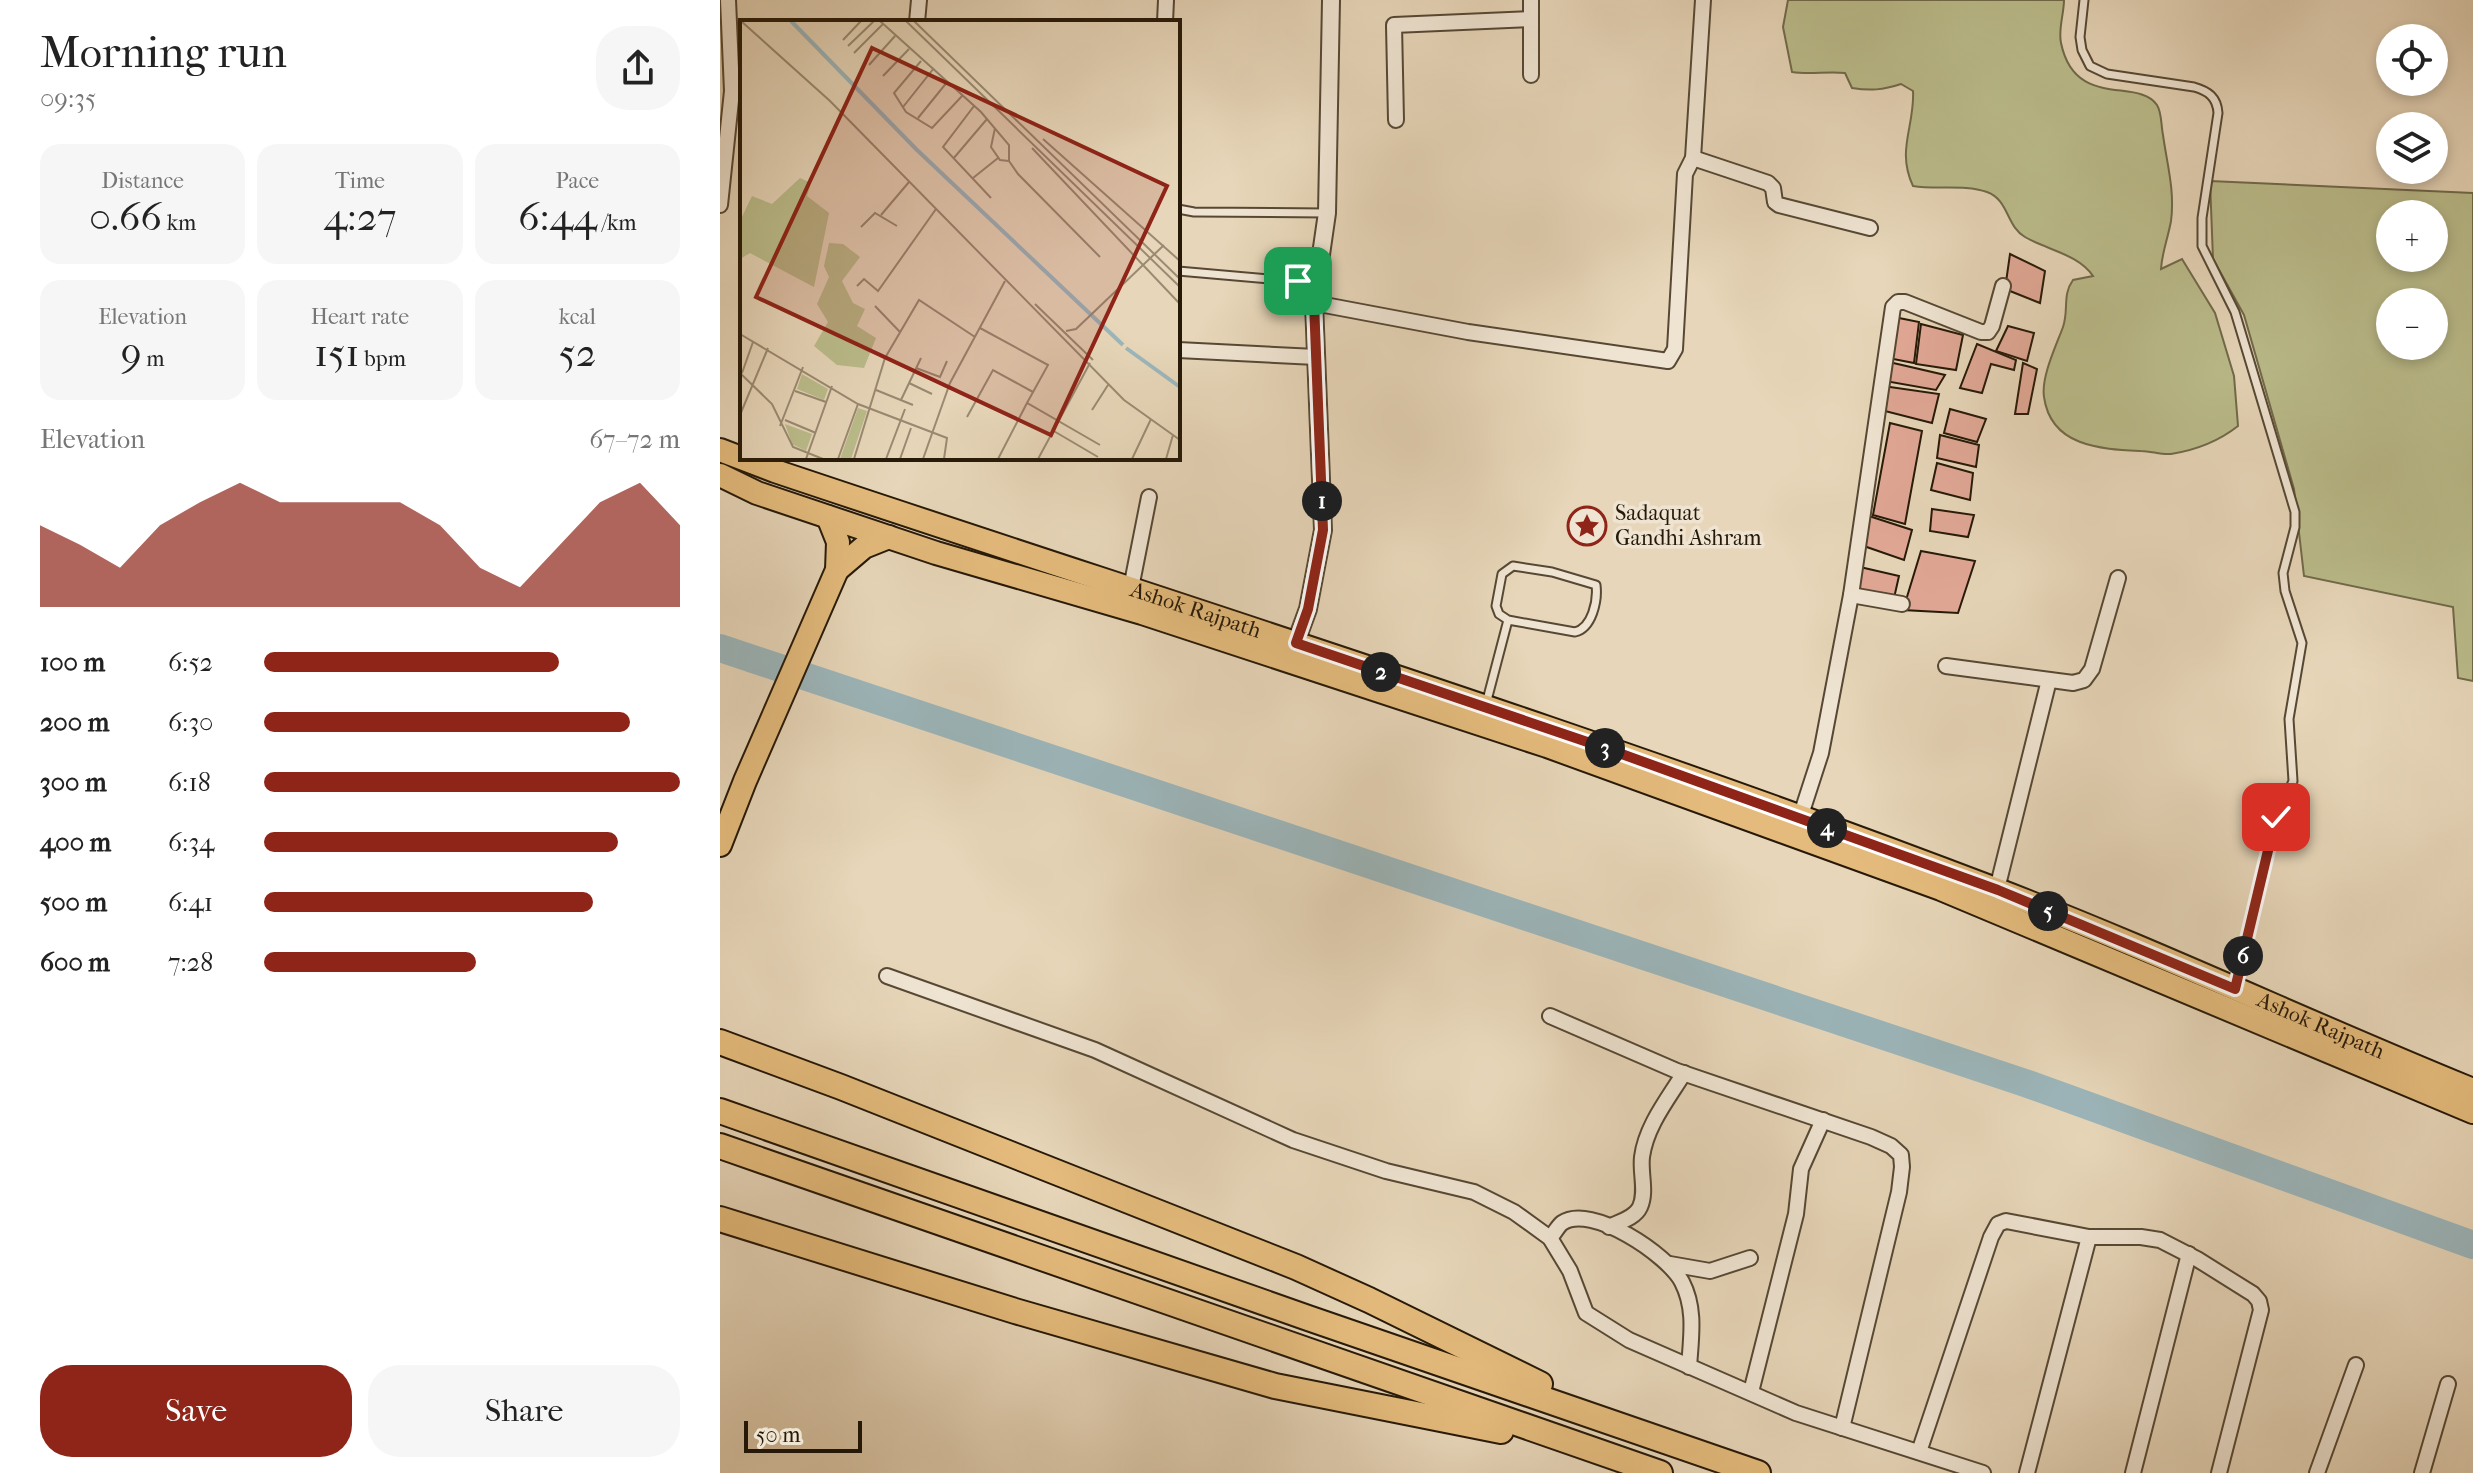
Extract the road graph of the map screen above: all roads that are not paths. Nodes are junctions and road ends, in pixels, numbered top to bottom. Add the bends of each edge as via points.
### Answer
1 (728, 0) edge
2 (919, 0) edge
3 (1166, 0) edge
4 (1331, 0) edge
5 (1531, 0) edge
6 (1703, 0) edge
7 (2084, 0) edge
8 (1531, 19) junction
9 (917, 20) edge
10 (1165, 20) edge
11 (724, 23) edge
12 (1531, 75) dead end
13 (731, 91) edge
14 (1396, 120) dead end
15 (1693, 158) junction
16 (720, 205) edge
17 (1180, 209) edge
18 (1327, 213) junction
19 (1870, 228) dead end
20 (1180, 271) edge
21 (1316, 283) junction
22 (2003, 286) dead end
23 (1314, 303) junction
24 (1180, 350) edge
25 (1316, 357) junction
26 (720, 450) edge
27 (740, 456) edge
28 (760, 461) edge
29 (720, 475) edge
30 (1149, 497) dead end
31 (828, 517) junction
32 (889, 537) junction
33 (837, 570) junction
34 (2118, 578) dead end
35 (1131, 588) junction
36 (1851, 595) junction
37 (1902, 604) dead end
38 (1508, 620) junction
39 (1292, 652) junction
40 (1946, 666) dead end
41 (2049, 680) junction
42 (1482, 715) junction
43 (1797, 827) junction
44 (720, 845) edge
45 (1994, 900) junction
46 (887, 976) dead end
47 (2235, 989) junction
48 (1550, 1016) dead end
49 (720, 1042) edge
50 (1684, 1073) junction
51 (2473, 1090) edge
52 (720, 1111) edge
53 (2473, 1112) edge
54 (1823, 1120) junction
55 (720, 1146) edge
56 (720, 1219) edge
57 (1609, 1227) junction
58 (2089, 1237) junction
59 (1550, 1238) junction
60 (2189, 1254) junction
61 (1750, 1258) dead end
62 (1670, 1264) junction
63 (2356, 1365) dead end
64 (1689, 1367) junction
65 (2448, 1384) dead end
66 (1751, 1392) junction
67 (1842, 1428) junction
68 (1634, 1430) junction
69 (1590, 1449) junction
70 (1919, 1452) junction
71 (1660, 1473) edge
72 (1758, 1473) edge
73 (1983, 1473) edge
74 (2027, 1473) edge
75 (2133, 1473) edge
76 (2219, 1473) edge
77 (2317, 1473) edge
78 (2422, 1473) edge

1 - 11 street
2 - 9 street
3 - 10 street
4 - 18 street
5 - 8 street
6 - 15 street
7 - 47 lane via 2080,37 2090,66 2107,74 2194,87 2215,100 2218,113 2202,246 2235,312 2295,512 2283,573 2302,643 2289,719 2293,781 2273,826
8 - 12 street
8 - 14 street via 1394,25
11 - 13 street
13 - 16 street
15 - 19 street via 1768,183 1779,205
15 - 23 street via 1685,174 1675,349 1668,361
17 - 18 lane
18 - 21 street
20 - 21 lane
21 - 23 street
22 - 36 street via 1988,332 1905,302 1893,307
23 - 25 street
24 - 25 street
25 - 39 street via 1323,530 1308,609
26 - 27 main road, Ashok Rajpath
28 - 35 main road, Ashok Rajpath
29 - 31 main road, Ashok Rajpath
30 - 35 street
31 - 32 main road, Ashok Rajpath
31 - 33 main road via 838,542
32 - 33 main road via 864,547
32 - 39 main road, Ashok Rajpath
33 - 44 main road
34 - 41 street via 2089,676 2079,682
35 - 39 main road, Ashok Rajpath
36 - 37 street
36 - 43 street via 1821,753
38 - 38 lane via 1496,606 1507,568 1552,572 1596,585 1582,630
38 - 42 lane
39 - 42 main road, Ashok Rajpath
40 - 41 street
41 - 45 street
42 - 43 main road, Ashok Rajpath
43 - 45 main road, Ashok Rajpath
45 - 47 main road, Ashok Rajpath
45 - 53 main road, Ashok Rajpath
46 - 59 street via 1095,1050 1293,1140 1386,1171 1474,1192
47 - 51 main road, Ashok Rajpath
48 - 50 street
49 - 68 highway via 1296,1267
50 - 54 street
50 - 57 street via 1646,1141 1640,1206
52 - 68 highway
54 - 66 street via 1801,1169 1796,1214
54 - 67 street via 1891,1146 1901,1155 1902,1167
55 - 69 highway
56 - 69 highway via 1275,1386
57 - 59 street via 1578,1218 1562,1223
57 - 62 street
58 - 60 street via 2160,1240
58 - 70 street via 2006,1221 1998,1224
58 - 74 street
59 - 64 street via 1586,1313
60 - 75 street
60 - 76 street via 2253,1294 2261,1305
61 - 62 street via 1710,1271
62 - 64 street via 1693,1312
63 - 77 street
64 - 66 street
65 - 78 street
66 - 67 street
67 - 70 street
68 - 72 highway
69 - 71 highway
70 - 73 street

